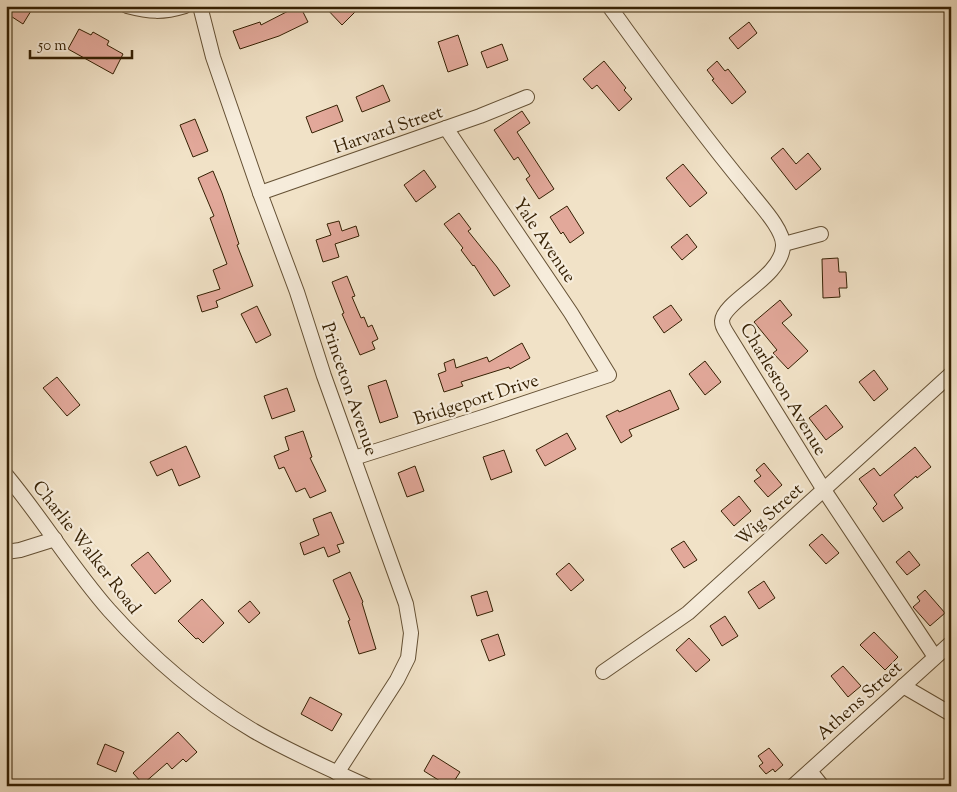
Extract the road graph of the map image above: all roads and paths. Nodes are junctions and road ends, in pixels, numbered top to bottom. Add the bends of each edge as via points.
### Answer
1 (128, 6) edge
2 (185, 6) edge
3 (200, 6) edge
4 (609, 6) edge
5 (527, 97) dead end
6 (446, 128) junction
7 (260, 193) junction
8 (821, 234) dead end
9 (784, 244) junction
10 (951, 374) edge
11 (609, 375) joint
12 (354, 458) junction
13 (6, 474) edge
14 (824, 490) junction
15 (55, 539) junction
16 (6, 552) edge
17 (951, 643) edge
18 (935, 656) junction
19 (603, 672) dead end
20 (903, 686) junction
21 (951, 714) edge
22 (810, 771) junction
23 (337, 773) junction
24 (366, 786) edge
25 (794, 786) edge
26 (822, 786) edge

1 - 2 street via 149,12
3 - 7 street, Princeton Avenue via 213,57
4 - 9 street via 706,139 765,211
5 - 6 street, Harvard Street
6 - 7 street, Harvard Street
6 - 11 street, Yale Avenue
7 - 12 street, Princeton Avenue
8 - 9 street
9 - 14 street, Charleston Avenue via 782,254 768,274 725,312 722,322
10 - 14 street, Wig Street
11 - 12 street, Bridgeport Drive
12 - 23 street, Princeton Avenue via 406,604 411,633 408,658 397,680
13 - 15 street, Charlie Walker Road
14 - 18 street, Charleston Avenue
14 - 19 street, Wig Street via 688,612
15 - 16 street
15 - 23 street, Charlie Walker Road via 109,610 187,684 255,732
17 - 18 street, Athens Street
18 - 20 street, Athens Street
20 - 21 street
20 - 22 street, Athens Street
22 - 25 street, Athens Street
22 - 26 street
23 - 24 street, Charlie Walker Road

